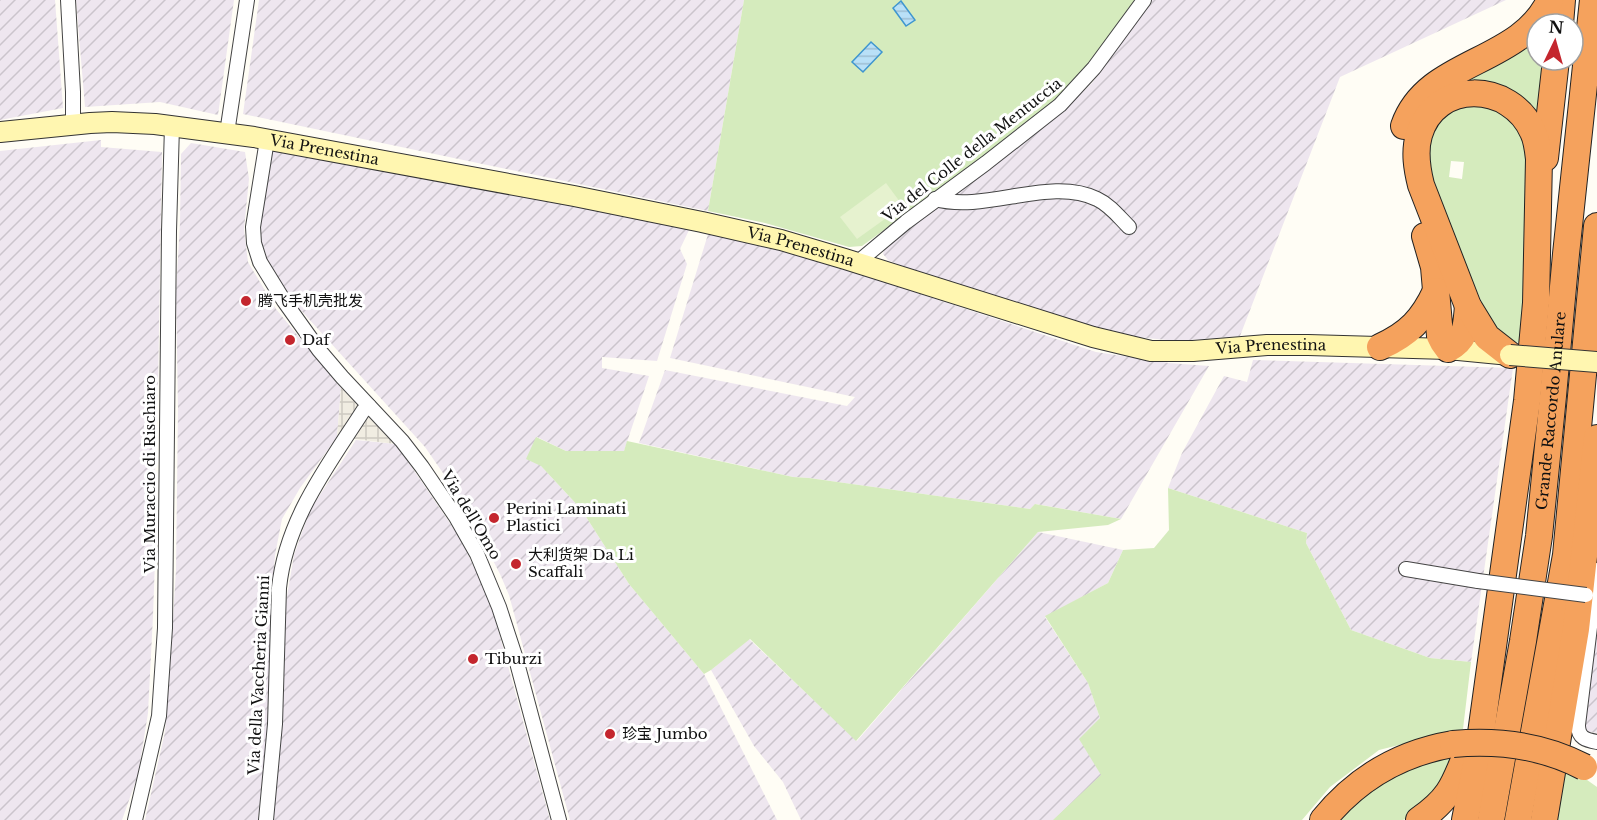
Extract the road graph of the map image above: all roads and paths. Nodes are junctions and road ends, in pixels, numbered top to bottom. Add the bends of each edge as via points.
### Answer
1 (68, 0) edge
2 (247, 0) edge
3 (1144, 0) edge
4 (1550, 0) edge
5 (1593, 0) edge
6 (1555, 72) edge
7 (73, 125) junction
8 (172, 126) junction
9 (0, 132) edge
10 (227, 133) junction
11 (267, 140) junction
12 (935, 199) junction
13 (1539, 215) junction
14 (1597, 226) edge
15 (1129, 227) dead end
16 (857, 263) junction
17 (1436, 291) junction
18 (1468, 306) junction
19 (1380, 347) junction
20 (1448, 349) junction
21 (1510, 355) junction
22 (1597, 362) edge
23 (369, 406) junction
24 (1597, 438) edge
25 (1406, 569) dead end
26 (1597, 570) edge
27 (1590, 595) junction
28 (1485, 705) junction
29 (1597, 742) edge
30 (1591, 771) edge
31 (135, 820) edge
32 (266, 820) edge
33 (559, 820) edge
34 (1323, 820) edge
35 (1419, 820) edge
36 (1466, 820) edge
37 (1491, 820) edge
38 (1518, 820) edge
39 (1544, 820) edge

1 - 7 street
2 - 10 street
3 - 12 street, Via del Colle della Mentuccia via 1065,100
4 - 17 highway via 1539,19 1520,37 1427,91 1405,123 1401,169 1431,253
5 - 37 highway, Grande Raccordo Anulare via 1539,536
6 - 13 highway
7 - 8 main road, Via Prenestina via 112,122
7 - 9 main road, Via Prenestina
8 - 10 main road, Via Prenestina
8 - 31 street, Via Muraccio di Rischiaro via 165,628 159,716
10 - 11 main road, Via Prenestina
11 - 16 main road, Via Prenestina via 702,222
11 - 23 street, Via dell'Omo via 253,227 256,250 299,323
12 - 15 street via 974,202 1071,192 1103,203
12 - 16 street, Via del Colle della Mentuccia
13 - 18 highway via 1539,159 1534,133 1510,103 1477,92 1449,99 1431,112 1418,137 1418,171
13 - 28 highway via 1527,401
14 - 38 highway, Grande Raccordo Anulare via 1566,555
16 - 19 main road, Via Prenestina via 1093,338 1140,349 1174,352 1267,345
17 - 19 highway via 1416,324
17 - 20 highway via 1440,336
18 - 20 highway via 1463,336
18 - 21 highway via 1487,336
19 - 20 main road, Via Prenestina
20 - 21 main road, Via Prenestina
21 - 22 main road, Via Prenestina, bridge
23 - 32 street, Via della Vaccheria Gianni via 309,497 286,549 281,570 275,724
23 - 33 street, Via dell'Omo via 428,474 485,571 516,659
24 - 39 highway via 1576,629
25 - 27 street, bridge
26 - 27 street
27 - 29 street via 1578,733
28 - 35 highway via 1450,790 1440,804
28 - 36 highway
30 - 34 highway, bridge via 1525,746 1453,744 1417,752 1382,769 1346,795

